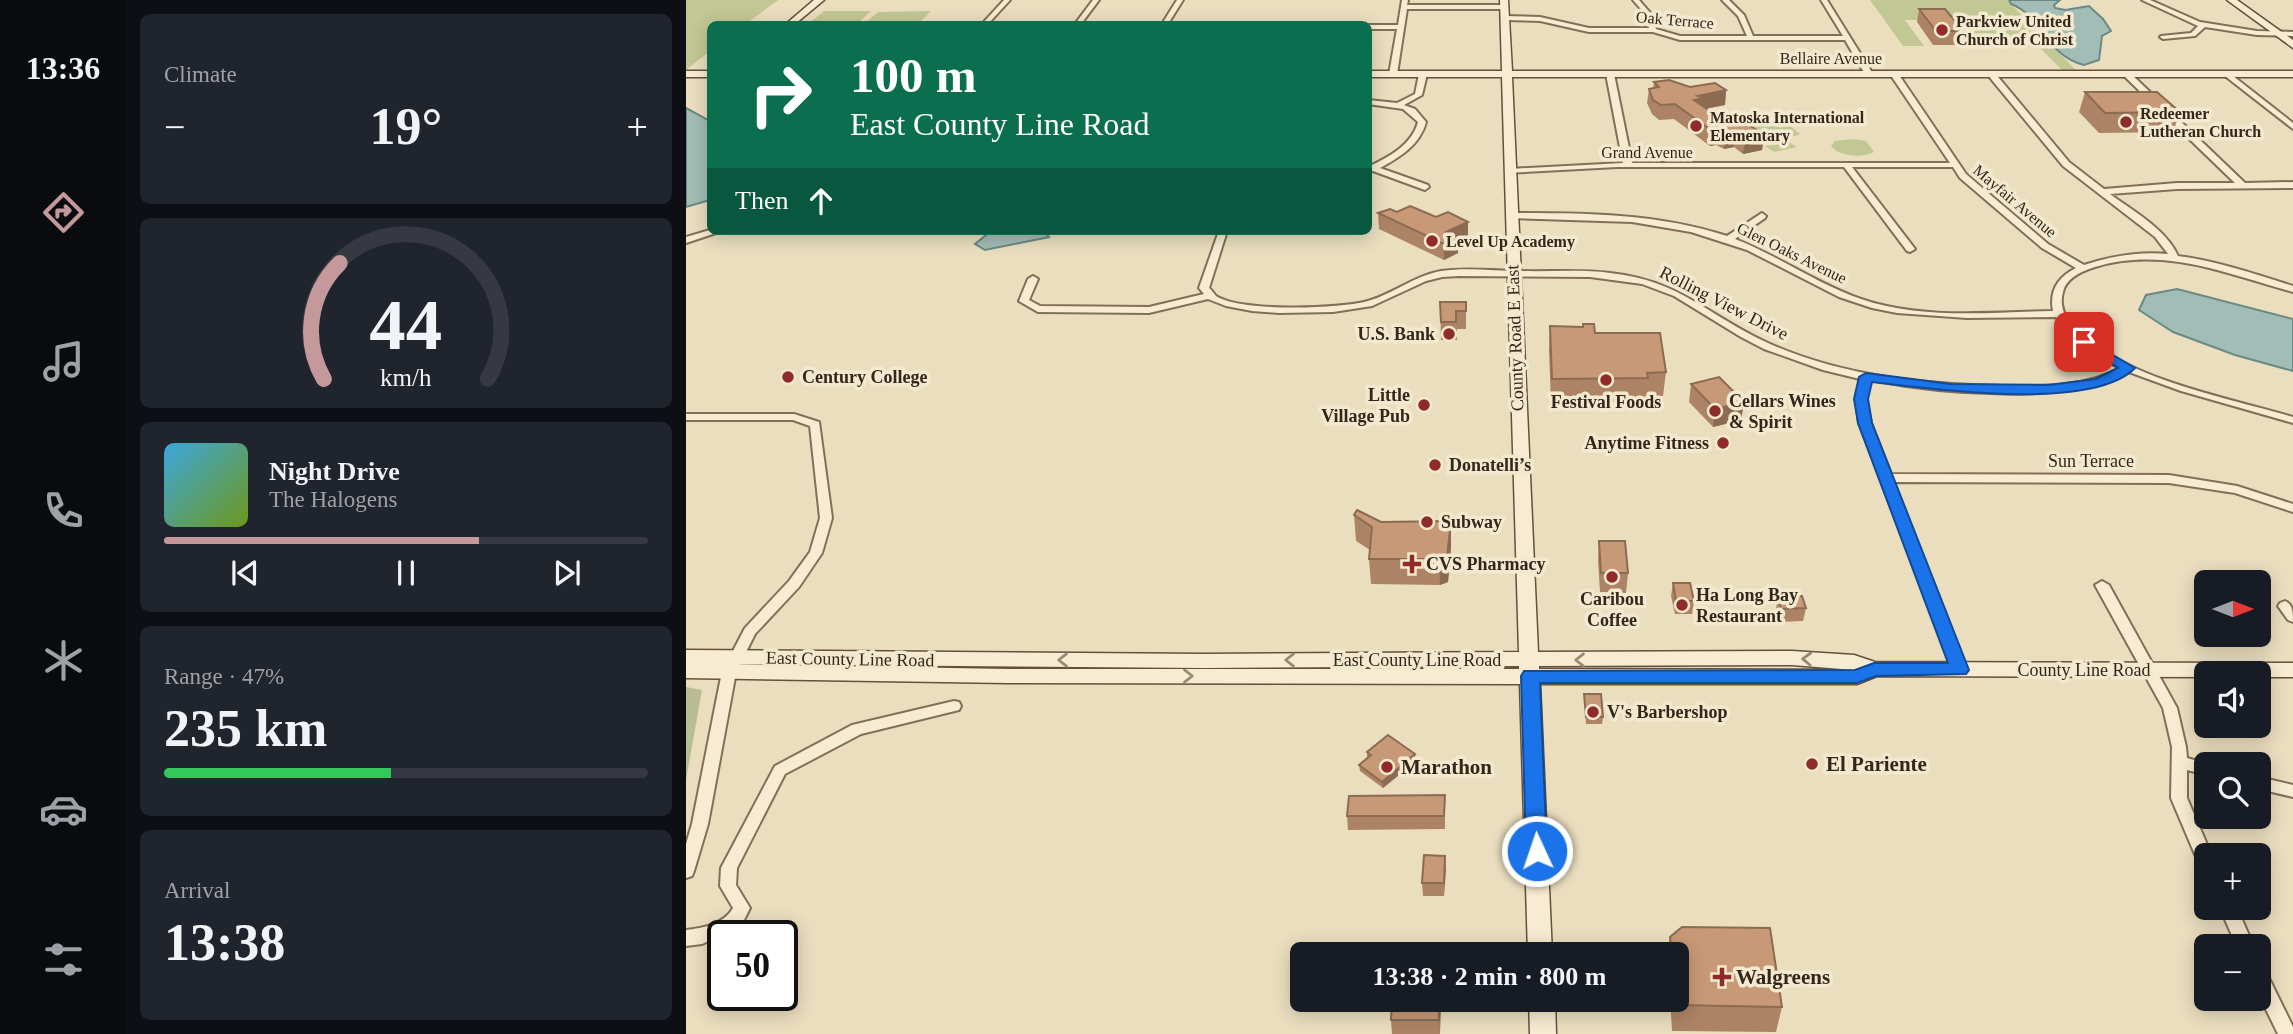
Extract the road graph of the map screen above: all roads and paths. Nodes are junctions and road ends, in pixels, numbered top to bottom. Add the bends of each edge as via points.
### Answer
1 (820, 0) edge
2 (1007, 0) edge
3 (1096, 0) edge
4 (1180, 0) edge
5 (1636, 0) edge
6 (1724, 0) edge
7 (1824, 0) edge
8 (2145, 0) edge
9 (2231, 0) edge
10 (1404, 4) edge
11 (1504, 8) edge
12 (794, 21) edge
13 (988, 21) edge
14 (1080, 21) edge
15 (1167, 21) edge
16 (2203, 25) junction
17 (1372, 27) edge
18 (1400, 27) junction
19 (1653, 30) junction
20 (2293, 33) edge
21 (2277, 34) junction
22 (2163, 37) dead end
23 (1751, 38) junction
24 (1846, 38) junction
25 (2293, 45) edge
26 (686, 74) edge
27 (707, 74) edge
28 (1372, 74) edge
29 (1393, 74) junction
30 (1423, 74) junction
31 (1505, 74) junction
32 (1610, 74) junction
33 (1869, 74) junction
34 (1894, 74) junction
35 (1991, 74) junction
36 (2126, 74) junction
37 (2228, 74) junction
38 (2293, 74) edge
39 (1372, 102) edge
40 (1398, 105) junction
41 (2293, 127) edge
42 (1628, 165) junction
43 (1846, 165) junction
44 (1954, 165) junction
45 (1372, 168) edge
46 (1372, 169) edge
47 (1508, 171) junction
48 (2242, 185) junction
49 (2293, 185) edge
50 (1425, 187) dead end
51 (2102, 192) junction
52 (1510, 216) junction
53 (1762, 216) dead end
54 (707, 234) edge
55 (1222, 235) edge
56 (1729, 239) junction
57 (686, 240) edge
58 (1910, 250) dead end
59 (2175, 259) junction
60 (2083, 268) junction
61 (1513, 275) junction
62 (1034, 279) dead end
63 (2293, 289) edge
64 (1207, 296) junction
65 (2060, 314) junction
66 (2128, 368) junction
67 (1866, 377) junction
68 (686, 417) edge
69 (2293, 421) edge
70 (1886, 478) junction
71 (2293, 508) edge
72 (2102, 585) dead end
73 (686, 657) edge
74 (733, 665) junction
75 (1530, 668) junction
76 (1874, 669) joint
77 (1959, 670) junction
78 (2150, 670) junction
79 (2293, 670) edge
80 (686, 671) edge
81 (954, 706) dead end
82 (2179, 762) junction
83 (2194, 766) edge
84 (2271, 786) edge
85 (2293, 791) edge
86 (2198, 843) edge
87 (686, 871) edge
88 (686, 938) edge
89 (1540, 942) edge
90 (2271, 1001) edge
91 (1542, 1012) edge
92 (1543, 1034) edge
93 (2287, 1034) edge

1 - 12 main road
2 - 13 street
3 - 14 street
4 - 15 street
5 - 19 street via 1649,15
6 - 23 street via 1741,15
7 - 24 street
8 - 16 street
9 - 21 main road
10 - 11 street, Oak Terrace
10 - 18 street
11 - 19 street, Oak Terrace via 1588,30
11 - 31 main road, County Road E East
16 - 21 street
16 - 22 street via 2193,35
17 - 18 street
18 - 29 street
19 - 23 street, Oak Terrace via 1680,38
20 - 21 street
21 - 25 main road
23 - 24 street, Oak Terrace
24 - 33 street
26 - 27 main road
28 - 29 main road, Bellaire Avenue
29 - 30 main road, Bellaire Avenue
30 - 31 main road, Bellaire Avenue
30 - 40 street via 1418,95
31 - 32 main road, Bellaire Avenue
31 - 47 main road, County Road E East
32 - 33 main road, Bellaire Avenue
32 - 42 street
33 - 34 main road, Bellaire Avenue
34 - 35 main road, Bellaire Avenue
34 - 44 street, Mayfair Avenue
35 - 36 main road, Bellaire Avenue
35 - 51 street via 2058,155
36 - 37 main road, Bellaire Avenue
36 - 48 street
37 - 38 main road, Bellaire Avenue
37 - 41 street
39 - 40 street
40 - 45 street via 1417,114 1422,126 1408,145
42 - 43 street, Grand Avenue
42 - 47 street, Grand Avenue
43 - 44 street, Grand Avenue
43 - 58 street
44 - 60 street, Mayfair Avenue via 2045,246
46 - 50 street
47 - 52 main road, County Road E East
48 - 49 street
48 - 51 street
51 - 59 street via 2165,242
52 - 56 street, Glen Oaks Avenue via 1627,218
52 - 61 main road, County Road E East
53 - 56 street
54 - 57 street
55 - 64 street via 1205,283
56 - 65 street, Glen Oaks Avenue via 1832,291 1874,306 1930,314
59 - 60 street via 2124,258
59 - 63 street via 2229,269
60 - 65 street via 2067,277 2057,291
61 - 64 street, Rolling View Drive via 1442,274 1347,308 1249,309
61 - 67 street, Rolling View Drive via 1603,275 1648,282 1769,347
61 - 75 main road, County Road E East
62 - 64 street via 1024,301 1046,310 1149,310
65 - 66 street via 2084,342
66 - 67 street, Rolling View Drive via 2098,383 2049,389 1951,388
66 - 69 street
67 - 70 street via 1861,411
68 - 74 street via 794,417 815,424 826,518 816,553 750,631
70 - 71 street, Sun Terrace via 2169,479 2226,487
70 - 77 street
72 - 78 street
73 - 74 main road
74 - 75 main road, East County Line Road via 1008,676
74 - 80 main road
74 - 87 street
75 - 76 main road, East County Line Road via 1857,677
75 - 89 main road, County Road E East
76 - 77 main road, County Line Road
77 - 78 main road, County Line Road
78 - 79 main road, County Line Road
78 - 82 street via 2174,720
81 - 88 street via 857,729 780,770 729,869 727,886 742,908 734,923
82 - 83 street
82 - 86 street via 2179,798
84 - 85 street
90 - 93 street
91 - 92 main road

